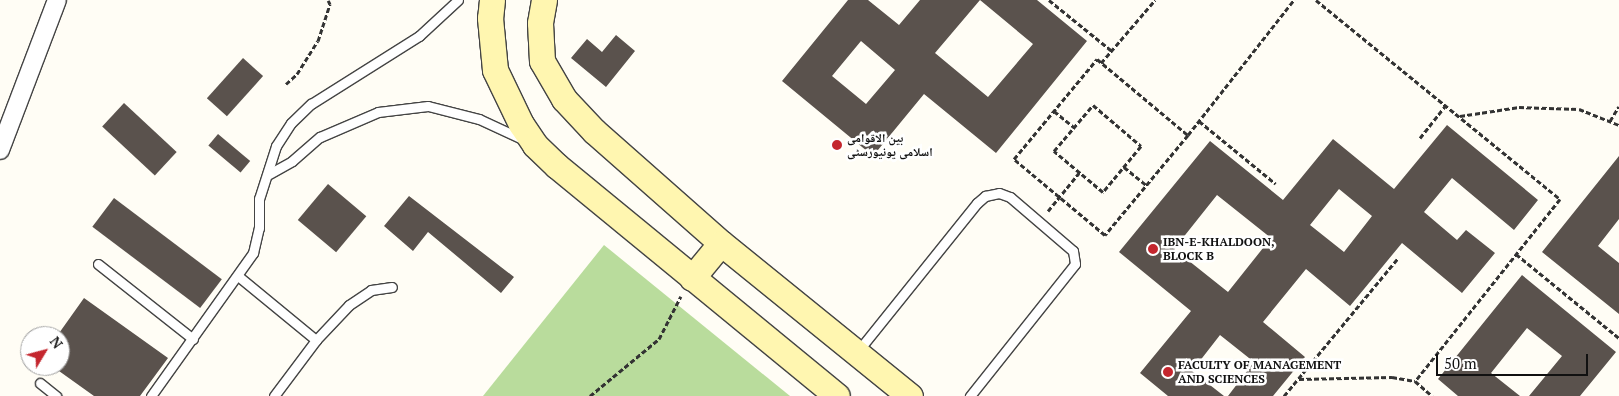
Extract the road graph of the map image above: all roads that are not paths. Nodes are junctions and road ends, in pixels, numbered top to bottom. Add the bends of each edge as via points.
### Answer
1 (57, 0) edge
2 (458, 0) edge
3 (492, 0) edge
4 (544, 0) edge
5 (535, 145) junction
6 (0, 150) edge
7 (269, 174) junction
8 (722, 243) junction
9 (98, 264) dead end
10 (238, 276) junction
11 (692, 278) junction
12 (392, 287) dead end
13 (193, 339) junction
14 (316, 340) junction
15 (857, 353) junction
16 (40, 383) dead end
17 (56, 396) edge
18 (151, 396) edge
19 (274, 396) edge
20 (837, 396) edge
21 (910, 396) edge
22 (970, 396) edge

1 - 6 street
2 - 7 lane via 419,36 311,104 291,123 276,146
3 - 5 street via 490,18 495,70
4 - 8 street via 540,23 542,61 564,99 594,131
5 - 7 lane via 479,119 420,107 378,112 320,137 292,161
5 - 11 street
7 - 10 lane via 259,199 259,228 253,253
8 - 11 street
8 - 15 street
9 - 13 lane
10 - 13 lane
10 - 14 lane
11 - 20 street
12 - 14 lane via 371,290 359,296
13 - 18 lane
14 - 19 lane
15 - 21 street
15 - 22 lane via 985,196 999,193 1010,197 1073,251 1075,264
16 - 17 lane

